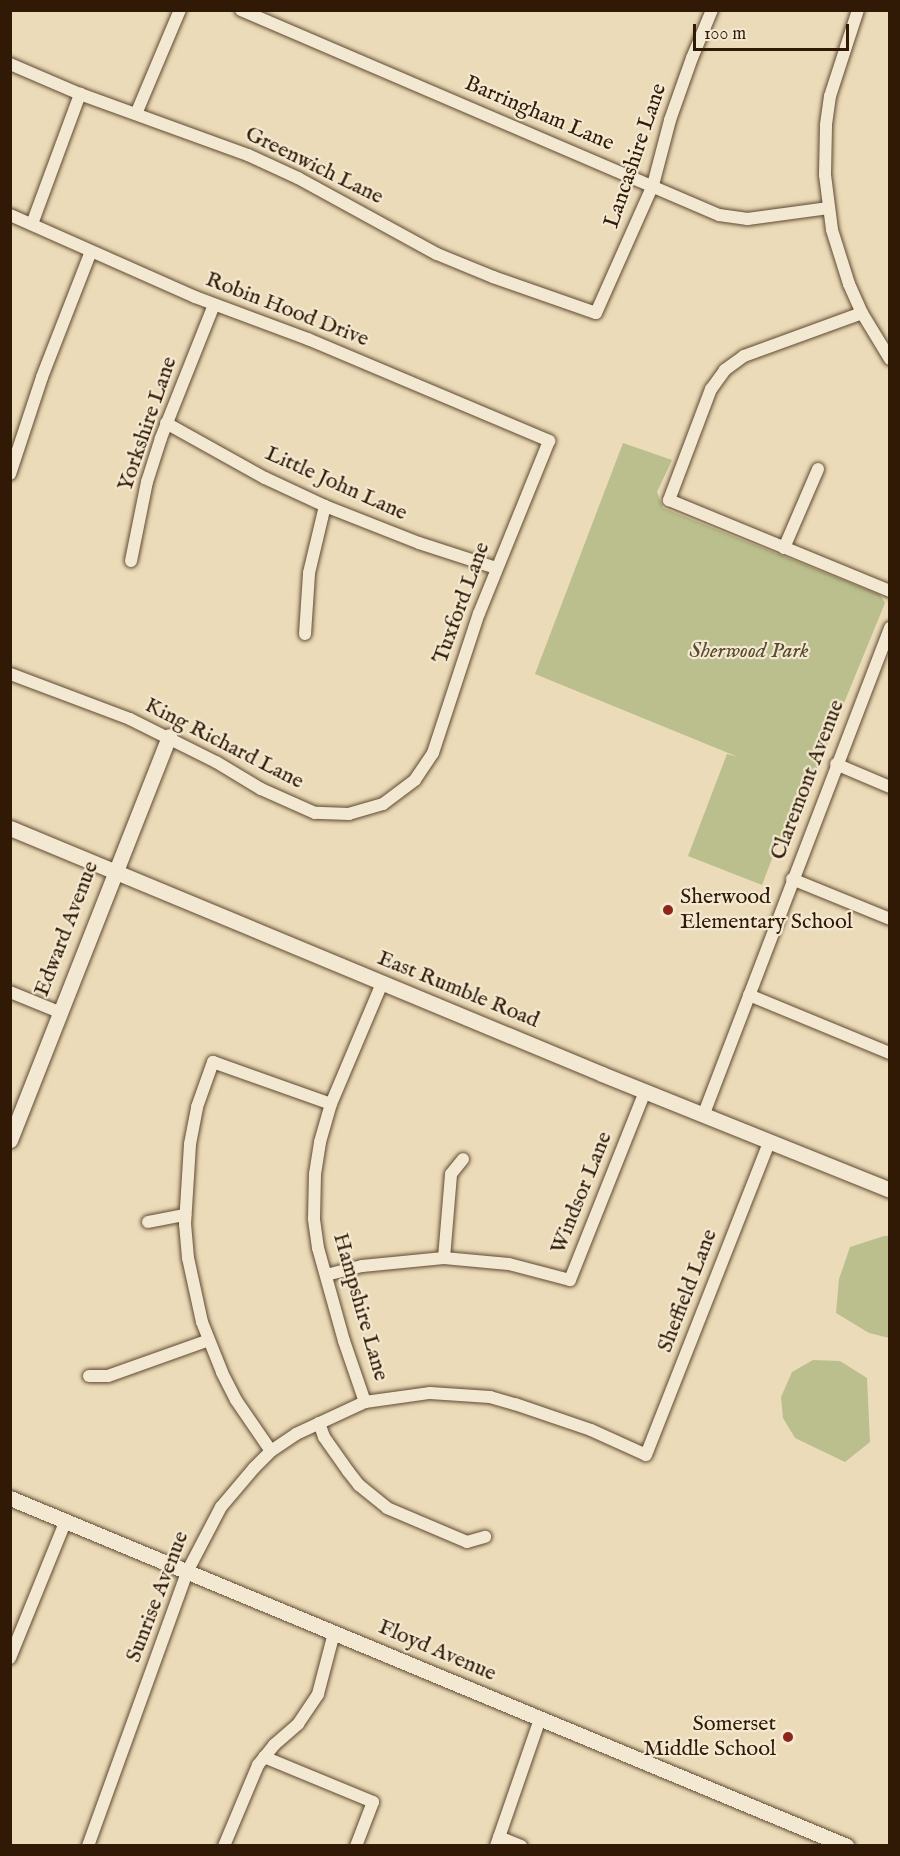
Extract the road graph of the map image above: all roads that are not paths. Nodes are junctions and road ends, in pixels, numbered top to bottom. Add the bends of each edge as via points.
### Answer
1 (180, 10) edge
2 (240, 10) edge
3 (712, 10) edge
4 (858, 10) edge
5 (10, 63) edge
6 (80, 94) junction
7 (136, 114) junction
8 (653, 185) junction
9 (828, 208) junction
10 (10, 215) edge
11 (32, 224) junction
12 (91, 251) junction
13 (214, 304) junction
14 (596, 313) joint
15 (862, 313) junction
16 (890, 359) edge
17 (166, 423) junction
18 (549, 441) joint
19 (818, 469) dead end
20 (10, 474) edge
21 (325, 506) junction
22 (784, 548) junction
23 (131, 561) dead end
24 (496, 568) junction
25 (890, 591) edge
26 (890, 628) edge
27 (305, 633) dead end
28 (885, 654) edge
29 (10, 674) edge
30 (169, 736) junction
31 (836, 764) junction
32 (415, 780) joint
33 (890, 787) edge
34 (10, 828) edge
35 (114, 871) junction
36 (792, 879) junction
37 (890, 919) edge
38 (381, 983) junction
39 (10, 992) edge
40 (749, 995) junction
41 (59, 1012) junction
42 (890, 1053) edge
43 (645, 1092) junction
44 (331, 1104) junction
45 (703, 1116) junction
46 (10, 1140) edge
47 (768, 1142) junction
48 (463, 1159) dead end
49 (890, 1190) edge
50 (185, 1215) junction
51 (148, 1222) dead end
52 (444, 1258) junction
53 (326, 1275) junction
54 (209, 1340) junction
55 (89, 1376) dead end
56 (365, 1402) junction
57 (319, 1423) junction
58 (271, 1451) junction
59 (646, 1455) joint
60 (10, 1498) edge
61 (66, 1520) junction
62 (485, 1537) dead end
63 (187, 1572) junction
64 (334, 1633) junction
65 (10, 1658) edge
66 (540, 1719) junction
67 (264, 1757) junction
68 (497, 1841) edge
69 (88, 1845) edge
70 (224, 1845) edge
71 (356, 1845) edge
72 (520, 1845) edge
73 (847, 1845) edge

1 - 7 street
2 - 8 street, Barringham Lane
3 - 8 street, Lancashire Lane via 674,110
4 - 9 street via 837,68 826,126
5 - 6 street, Greenwich Lane
6 - 7 street, Greenwich Lane
6 - 11 street
7 - 14 street, Greenwich Lane via 298,178 437,254
8 - 9 street, Barringham Lane via 734,218
8 - 14 street, Lancashire Lane
9 - 15 street via 840,257
10 - 11 street, Robin Hood Drive
11 - 12 street, Robin Hood Drive
12 - 13 street, Robin Hood Drive
12 - 20 street via 42,377
13 - 17 street, Yorkshire Lane
13 - 18 street, Robin Hood Drive via 308,339
15 - 16 street
15 - 22 street via 744,356 725,370 711,389 669,500
17 - 21 street, Little John Lane
17 - 23 street, Yorkshire Lane via 147,482
18 - 24 street, Tuxford Lane
19 - 22 street
21 - 24 street, Little John Lane
21 - 27 street via 309,573
22 - 25 street
24 - 32 street, Tuxford Lane via 439,738
26 - 28 street, Claremont Avenue
28 - 31 street, Claremont Avenue
29 - 30 street, King Richard Lane via 84,699
30 - 32 street, King Richard Lane via 261,789 315,813 368,810 392,799
30 - 35 street, Edward Avenue
31 - 33 street
31 - 36 street, Claremont Avenue
34 - 35 street, East Rumble Road
35 - 38 street, East Rumble Road
35 - 41 street, Edward Avenue
36 - 37 street
36 - 40 street, Claremont Avenue
38 - 43 street, East Rumble Road
38 - 44 street, Hampshire Lane
39 - 41 street
40 - 42 street
40 - 45 street, Claremont Avenue
41 - 46 street, Edward Avenue
43 - 45 street, East Rumble Road
43 - 52 street, Windsor Lane via 570,1280 509,1264
44 - 50 street via 213,1062 197,1107 190,1144
44 - 53 street, Hampshire Lane via 315,1174 314,1218
45 - 47 street, East Rumble Road
47 - 49 street, East Rumble Road
47 - 59 street, Sheffield Lane
48 - 52 street via 451,1174
50 - 51 street
50 - 54 street via 191,1279
52 - 53 street, Windsor Lane via 372,1264
53 - 56 street, Hampshire Lane
54 - 55 street via 108,1376
54 - 58 street via 236,1400
56 - 57 street, Sunrise Avenue
56 - 59 street, Sunrise Avenue via 430,1393 490,1397 591,1430
57 - 58 street, Sunrise Avenue
57 - 62 street via 348,1471 387,1508 467,1542
58 - 63 street, Sunrise Avenue via 221,1507
60 - 61 street, Floyd Avenue
61 - 63 street, Floyd Avenue
61 - 65 street
63 - 64 street, Floyd Avenue
63 - 69 street, Sunrise Avenue
64 - 66 street, Floyd Avenue
64 - 67 street via 318,1694 310,1708
66 - 68 street
66 - 73 street, Floyd Avenue
67 - 70 street via 250,1780
67 - 71 street via 373,1803
68 - 72 street

